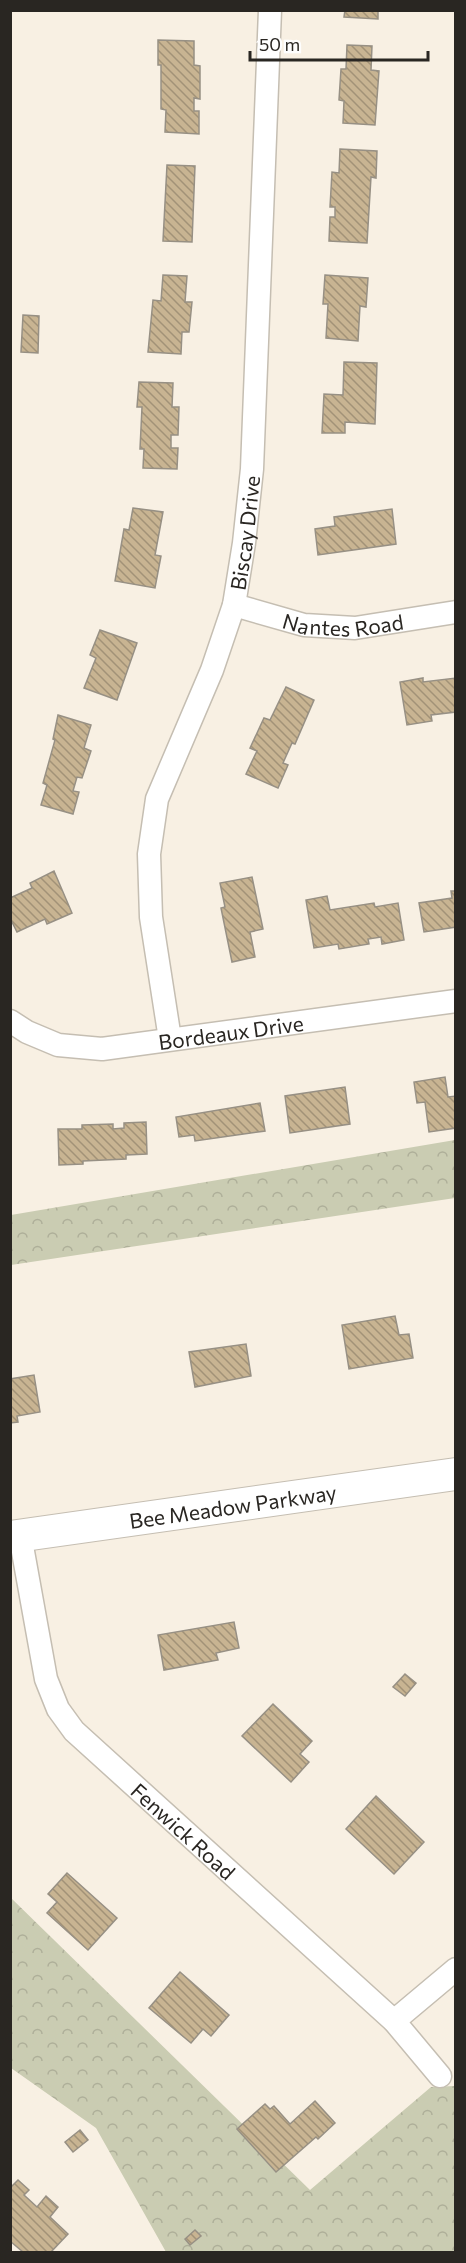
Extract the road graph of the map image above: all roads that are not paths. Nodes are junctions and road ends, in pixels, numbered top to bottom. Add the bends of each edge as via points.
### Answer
1 (270, 10) edge
2 (234, 605) junction
3 (456, 612) edge
4 (456, 1001) edge
5 (10, 1021) edge
6 (170, 1039) junction
7 (456, 1474) edge
8 (15, 1536) edge
9 (456, 1969) edge
10 (394, 2021) junction
11 (440, 2076) dead end

1 - 2 street, Biscay Drive via 252,469
2 - 3 street, Nantes Road via 304,625 355,628
2 - 6 street, Biscay Drive via 212,670 157,799 149,854 151,916
4 - 6 street, Bordeaux Drive
5 - 6 street, Bordeaux Drive via 58,1045 102,1049
7 - 8 street, Bee Meadow Parkway
8 - 10 street, Fenwick Road via 46,1679 58,1709 74,1731
9 - 10 street
10 - 11 street, Fenwick Road

